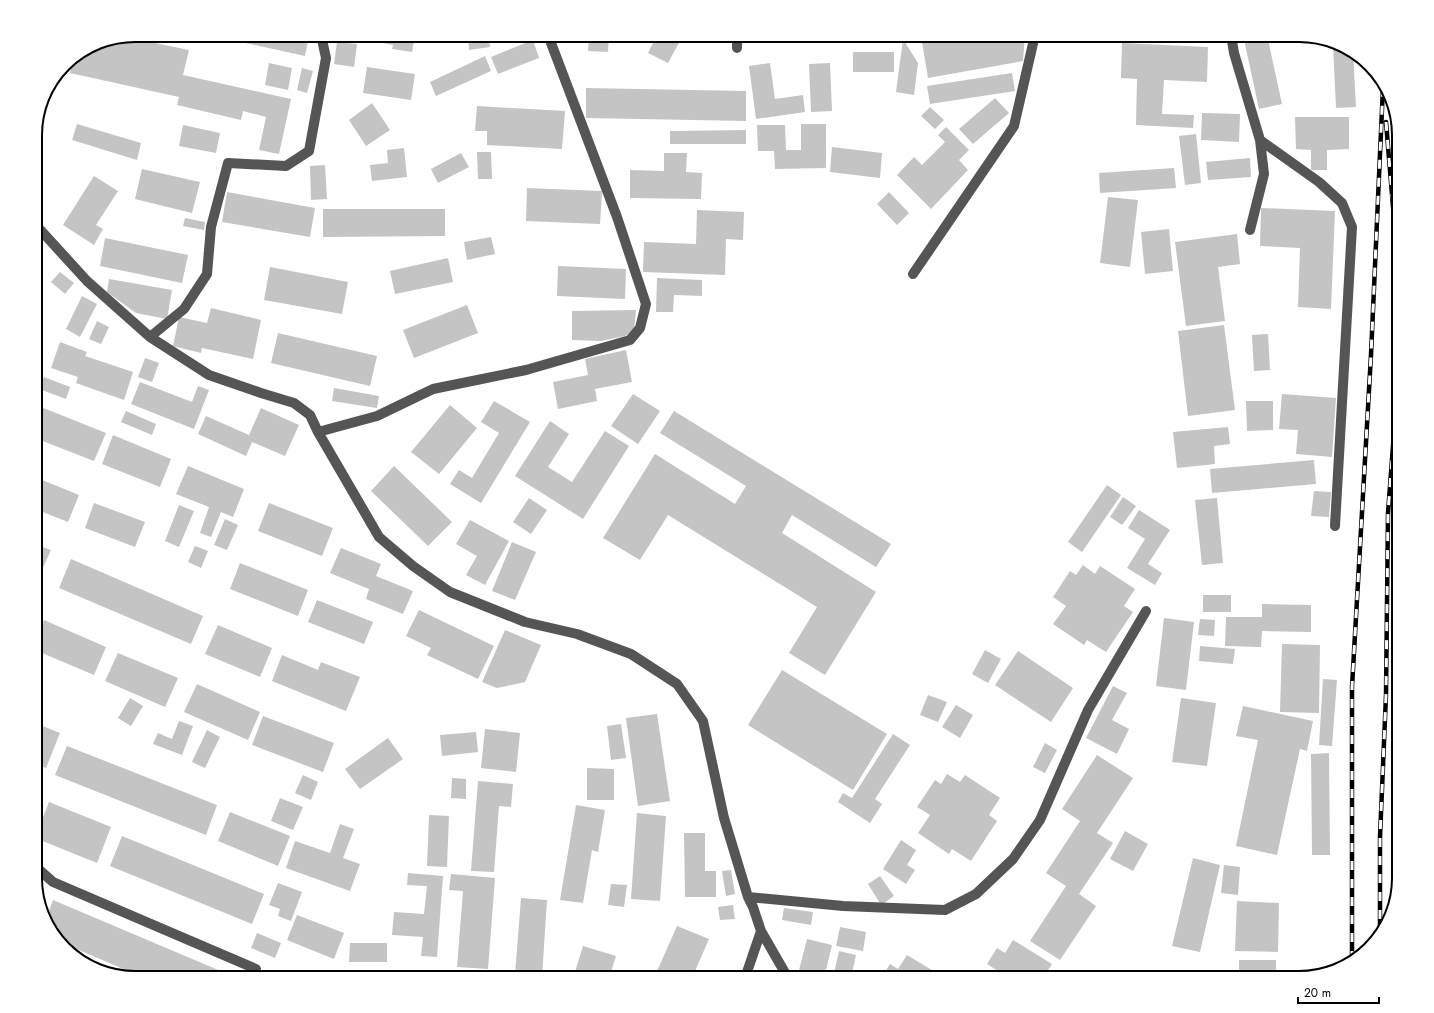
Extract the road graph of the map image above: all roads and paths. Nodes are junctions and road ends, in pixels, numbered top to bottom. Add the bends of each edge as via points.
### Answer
1 (323, 42) edge
2 (551, 42) edge
3 (737, 42) edge
4 (1033, 42) edge
5 (1232, 42) edge
6 (737, 48) dead end
7 (1260, 140) junction
8 (1250, 230) dead end
9 (42, 232) edge
10 (913, 274) dead end
11 (150, 337) junction
12 (318, 432) junction
13 (1335, 526) dead end
14 (1146, 611) dead end
15 (42, 872) edge
16 (748, 897) junction
17 (761, 931) junction
18 (256, 969) dead end
19 (747, 971) edge
20 (784, 971) edge

1 - 11 street via 326,58 309,151 286,166 228,163 211,227 207,274 184,309
2 - 12 street via 617,217 646,304 640,328 630,340 526,370 433,389 377,416
3 - 6 street
4 - 10 street via 1014,126
5 - 7 street
7 - 8 street via 1264,174
7 - 13 street via 1319,182 1342,203 1352,227
9 - 11 street via 87,281
11 - 12 street via 209,375 294,402 310,415
12 - 16 street via 379,537 413,566 450,592 525,622 577,634 631,654 676,684 703,721 724,818
14 - 16 street via 1088,710 1040,820 1014,859 976,894 945,910 843,906
15 - 18 street via 53,882
16 - 17 street
17 - 19 street
17 - 20 street

